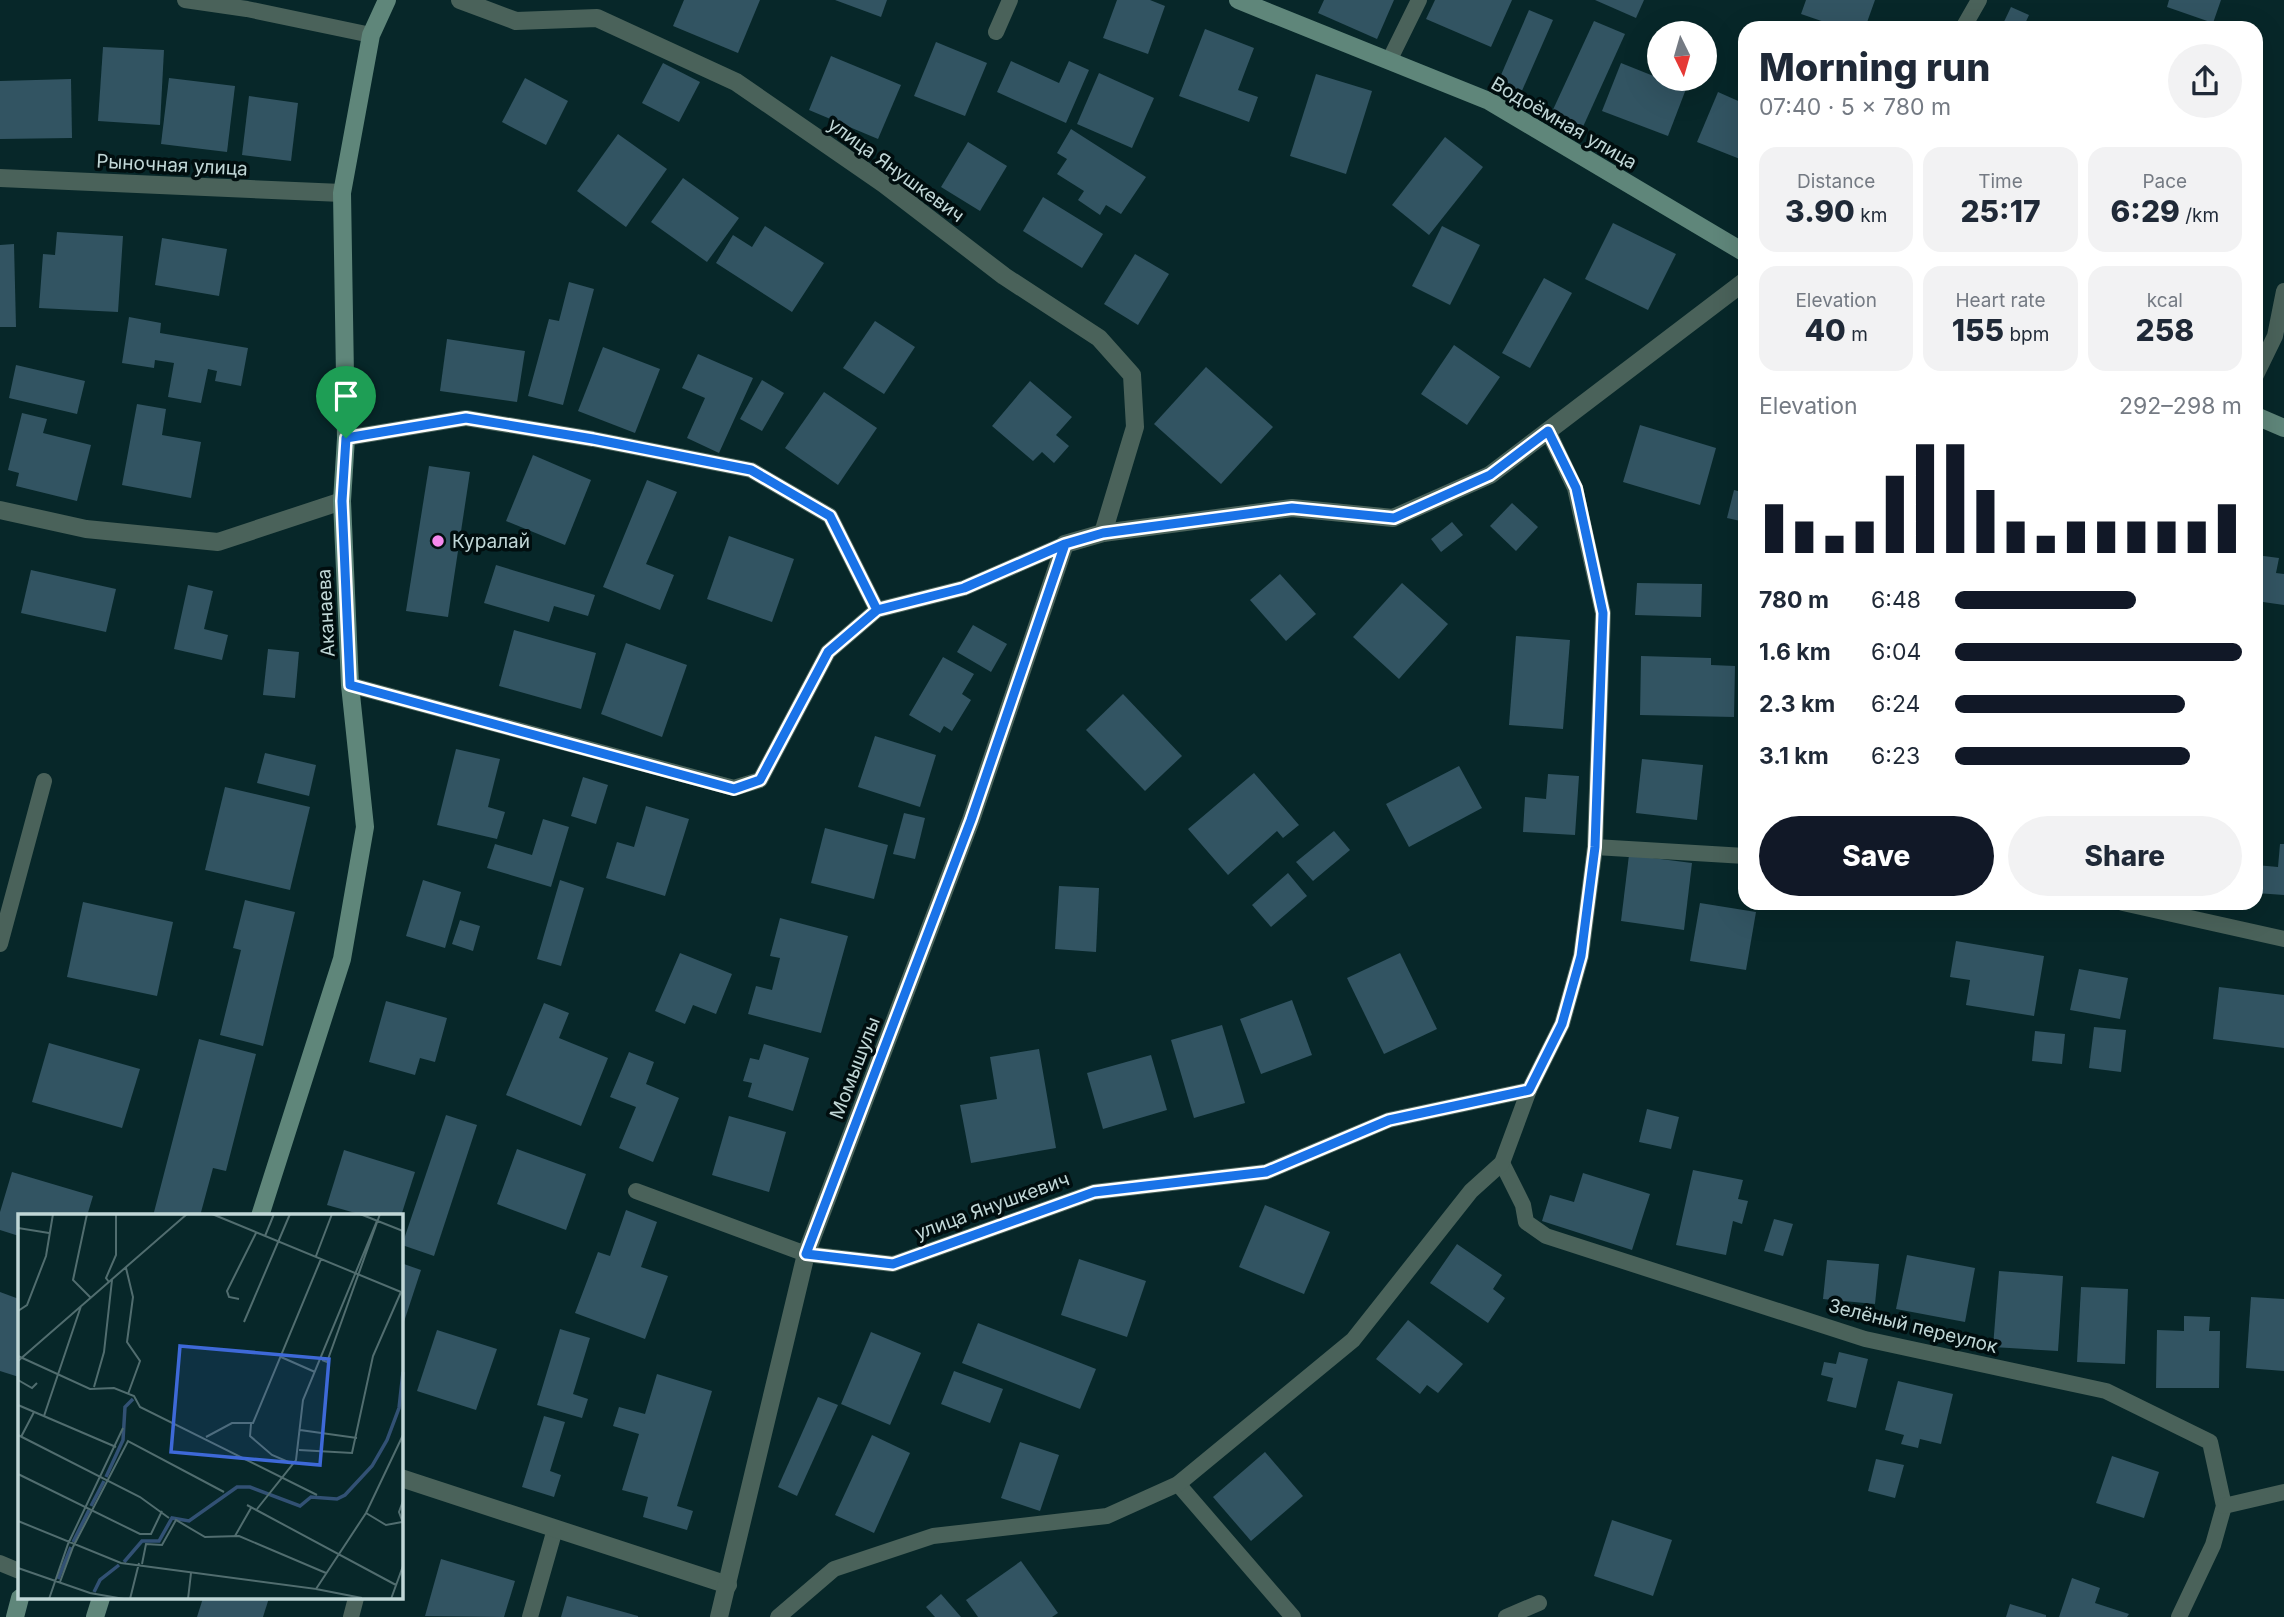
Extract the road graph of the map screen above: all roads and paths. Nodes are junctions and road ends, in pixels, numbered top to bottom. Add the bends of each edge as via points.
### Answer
1 (185, 0) edge
2 (387, 0) edge
3 (460, 0) edge
4 (1010, 0) edge
5 (1238, 0) edge
6 (1419, 0) edge
7 (1979, 0) edge
8 (1968, 21) edge
9 (996, 32) dead end
10 (371, 35) junction
11 (1389, 61) junction
12 (0, 178) edge
13 (342, 193) junction
14 (1738, 249) edge
15 (1738, 286) edge
16 (2284, 291) edge
17 (2263, 361) edge
18 (2263, 419) edge
19 (2284, 428) edge
20 (1548, 431) junction
21 (346, 438) junction
22 (342, 501) junction
23 (0, 510) edge
24 (1103, 533) junction
25 (1065, 544) junction
26 (877, 610) junction
27 (350, 685) junction
28 (44, 781) dead end
29 (1595, 847) junction
30 (1738, 856) edge
31 (2154, 910) edge
32 (2284, 939) edge
33 (0, 944) edge
34 (1529, 1090) junction
35 (1502, 1163) junction
36 (636, 1191) dead end
37 (261, 1214) edge
38 (806, 1254) junction
39 (402, 1478) edge
40 (1178, 1484) junction
41 (2284, 1492) edge
42 (2224, 1506) junction
43 (555, 1529) junction
44 (0, 1563) edge
45 (18, 1571) edge
46 (728, 1585) junction
47 (19, 1600) edge
48 (100, 1600) edge
49 (355, 1600) edge
50 (1539, 1604) dead end
51 (15, 1617) edge
52 (95, 1617) edge
53 (351, 1617) edge
54 (530, 1617) edge
55 (719, 1617) edge
56 (778, 1617) edge
57 (1293, 1617) edge
58 (1506, 1617) edge
59 (2179, 1617) edge

1 - 10 lane
2 - 10 street, Аканаева
3 - 24 street, улица Янушкевич via 516,21 597,18 736,82 884,184 1004,276 1099,338 1132,375 1135,427
4 - 9 lane
5 - 11 street, Водоёмная улица
6 - 11 lane
7 - 8 lane
10 - 13 street, Аканаева
11 - 14 street, Водоёмная улица via 1489,101
12 - 13 street, Рыночная улица
13 - 21 street, Аканаева
15 - 20 street
16 - 17 lane via 2275,336
18 - 19 street
20 - 24 street via 1490,475 1394,518 1292,508
20 - 29 lane via 1576,488 1603,613
21 - 22 street, Аканаева
21 - 26 lane via 466,418 751,470 830,516
22 - 23 street via 218,542 86,529
22 - 27 street, Аканаева
24 - 25 street
25 - 26 lane via 964,588
25 - 38 street, Момышулы via 971,820
26 - 27 lane via 828,652 760,780 734,789
27 - 37 street, Аканаева via 365,827 342,959
28 - 33 lane
29 - 30 lane
29 - 34 lane via 1581,956 1562,1024
31 - 32 lane
34 - 35 lane
34 - 38 lane, улица Янушкевич via 1389,1120 1266,1172 1094,1192 893,1264
35 - 40 lane via 1471,1191 1353,1340
35 - 42 lane, Зелёный переулок via 1523,1205 1526,1222 1546,1236 1865,1339 2106,1391 2210,1442
36 - 38 lane, улица Янушкевич
38 - 46 street, Момышулы
39 - 43 street
40 - 56 lane via 1107,1516 933,1536 834,1569
40 - 57 lane
41 - 42 lane
42 - 59 lane via 2213,1545
43 - 46 street
43 - 54 lane
44 - 45 lane
46 - 55 street, Момышулы
47 - 51 street
48 - 52 street
49 - 53 lane
50 - 58 lane

